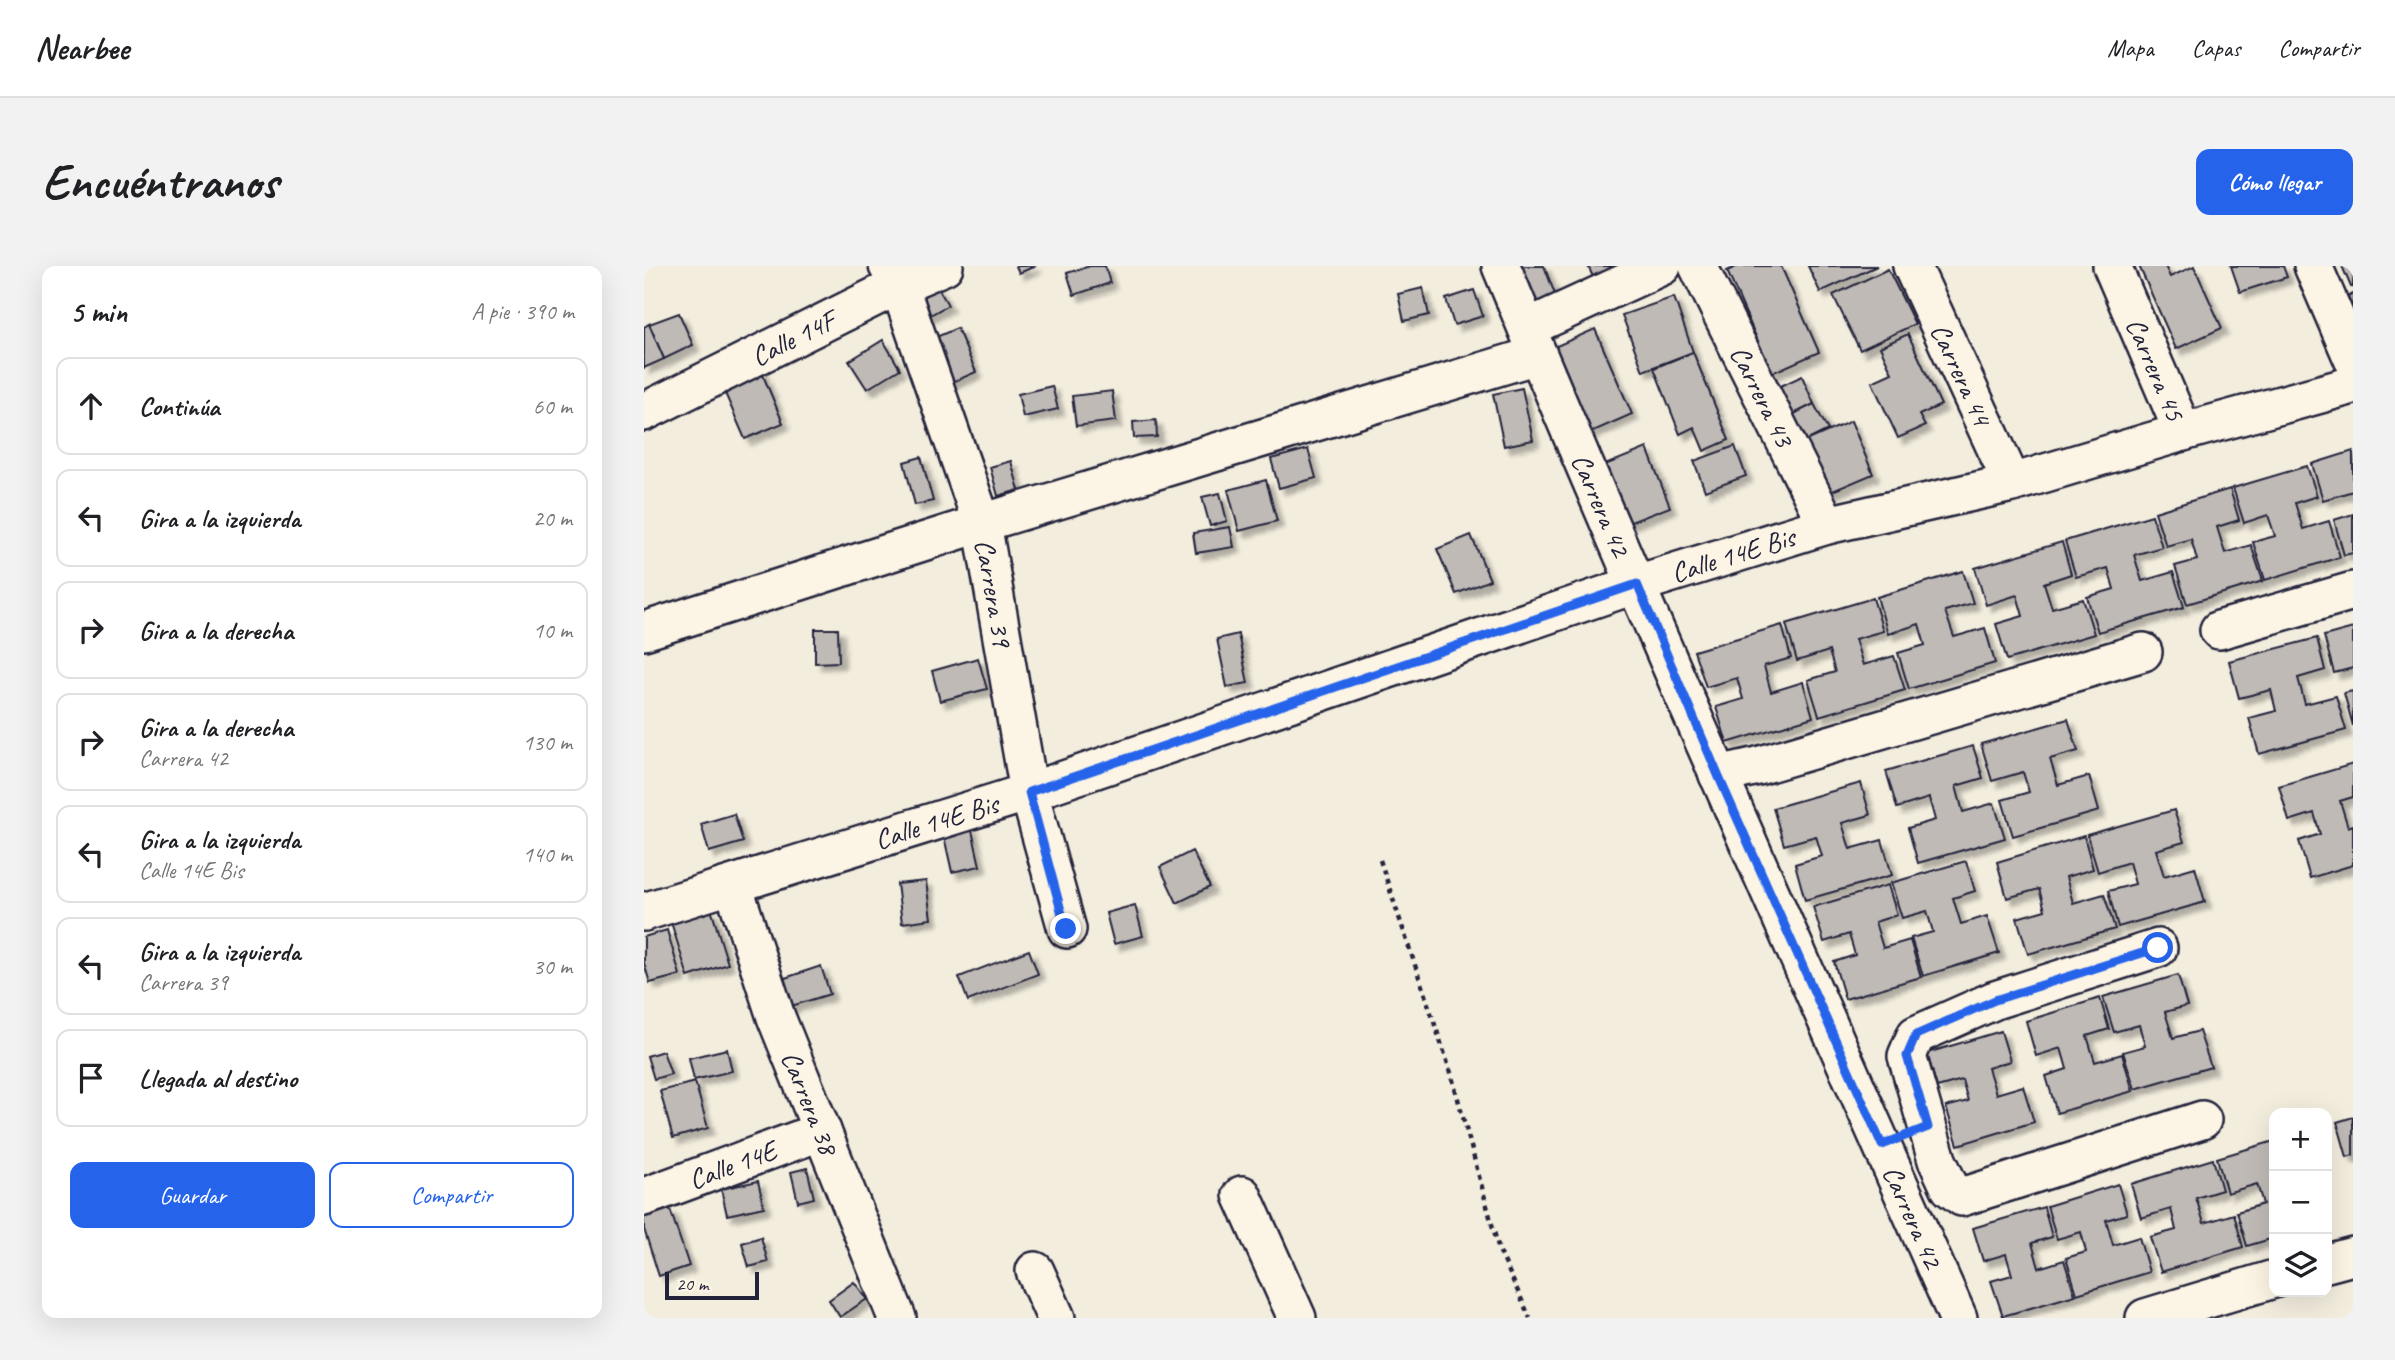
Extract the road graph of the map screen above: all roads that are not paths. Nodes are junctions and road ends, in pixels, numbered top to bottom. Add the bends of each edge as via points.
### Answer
1 (944, 266) edge
2 (1501, 266) edge
3 (1662, 266) edge
4 (1698, 266) edge
5 (1912, 266) edge
6 (2112, 266) edge
7 (2313, 266) edge
8 (894, 276) edge
9 (1532, 342) junction
10 (2353, 359) edge
11 (2353, 385) edge
12 (644, 412) edge
13 (2183, 432) junction
14 (2012, 483) junction
15 (982, 523) junction
16 (1827, 525) junction
17 (1637, 584) junction
18 (2353, 591) edge
19 (2218, 630) dead end
20 (644, 631) edge
21 (2143, 652) dead end
22 (1718, 775) junction
23 (1029, 792) junction
24 (733, 885) junction
25 (644, 912) edge
26 (1066, 929) dead end
27 (2158, 948) dead end
28 (2202, 1120) dead end
29 (1928, 1127) junction
30 (822, 1131) junction
31 (1882, 1145) junction
32 (1242, 1195) dead end
33 (644, 1197) edge
34 (2353, 1256) edge
35 (2332, 1262) edge
36 (1035, 1271) dead end
37 (2269, 1281) edge
38 (897, 1318) edge
39 (1056, 1318) edge
40 (1297, 1318) edge
41 (1958, 1318) edge
42 (2145, 1318) edge

1 - 8 street, Calle 14F
2 - 9 street, Carrera 42
3 - 9 street
4 - 16 street, Carrera 43
5 - 14 street, Carrera 44
6 - 13 street, Carrera 45
7 - 10 street
8 - 12 street, Calle 14F
8 - 15 street, Carrera 39
9 - 15 street
9 - 17 street, Carrera 42
11 - 13 street, Calle 14E Bis
13 - 14 street, Calle 14E Bis
14 - 16 street, Calle 14E Bis
15 - 20 street
15 - 23 street, Carrera 39
16 - 17 street, Calle 14E Bis
17 - 22 street, Carrera 42
17 - 23 street, Calle 14E Bis
18 - 19 street
21 - 22 street
22 - 31 street, Carrera 42
23 - 24 street, Calle 14E Bis
23 - 26 street, Carrera 39
24 - 25 street, Calle 14E Bis
24 - 30 street, Carrera 38 via 776,1017
27 - 29 street via 1995,1000 1916,1035 1907,1056
28 - 29 street via 1962,1197 1950,1188
29 - 31 street
30 - 33 street, Calle 14E
30 - 38 street, Carrera 38
31 - 41 street, Carrera 42
32 - 40 street
34 - 35 street
36 - 39 street
37 - 42 street

